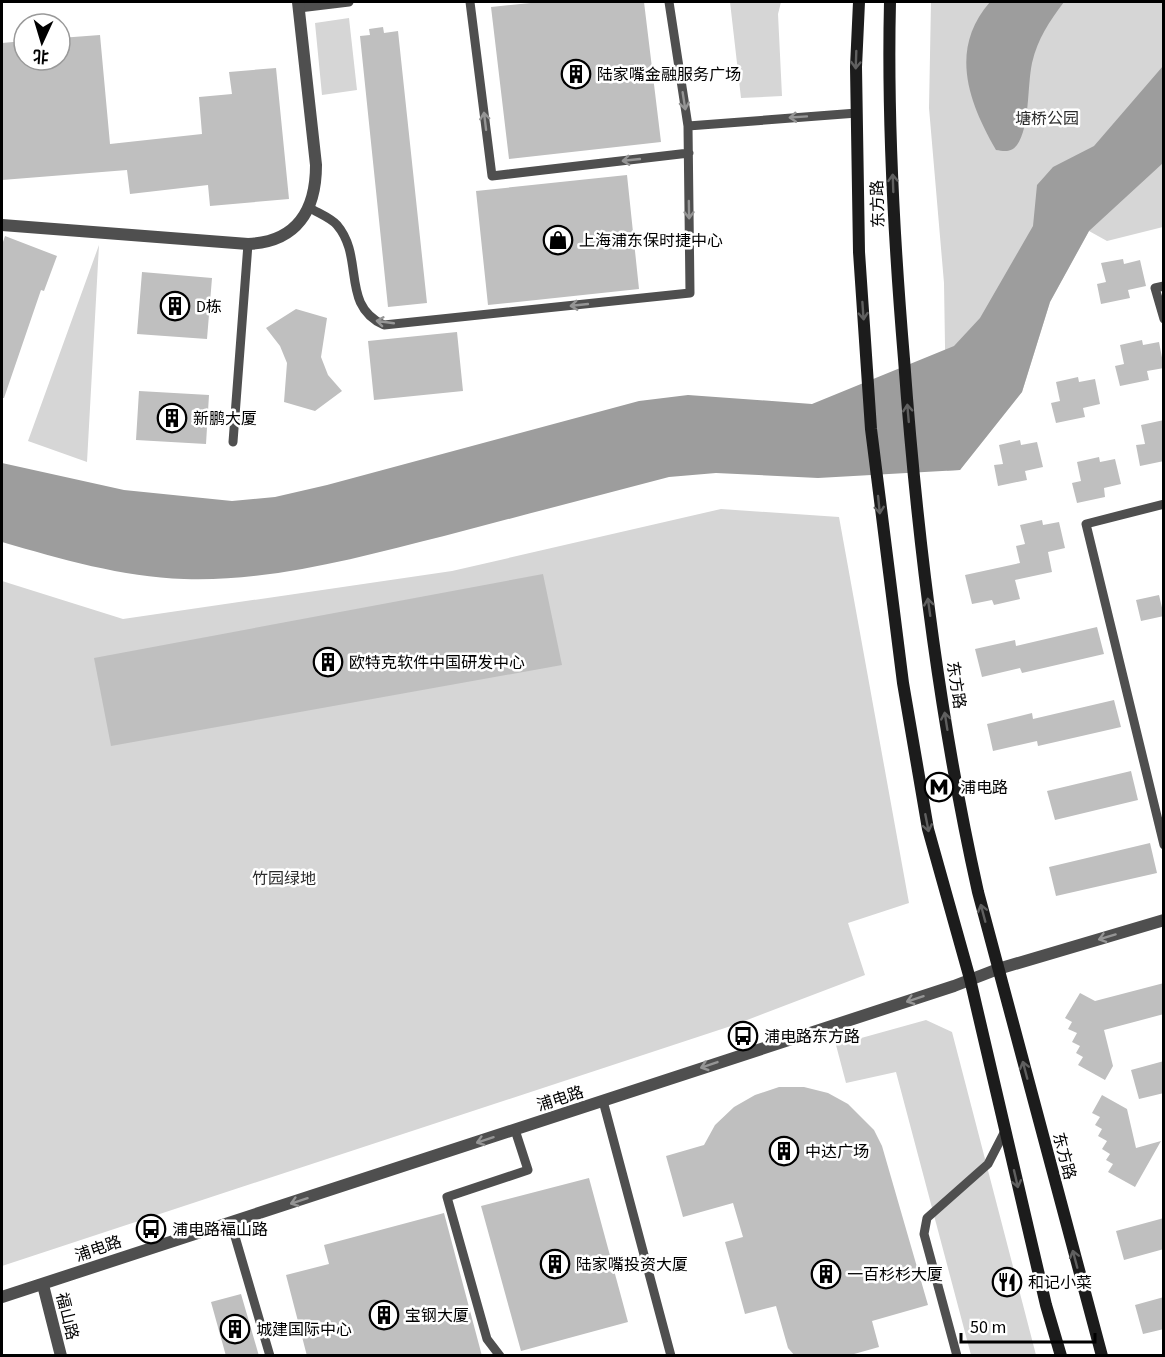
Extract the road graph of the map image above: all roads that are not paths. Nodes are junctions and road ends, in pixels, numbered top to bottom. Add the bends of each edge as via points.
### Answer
1 (349, 2) edge
2 (470, 2) edge
3 (669, 2) edge
4 (859, 2) edge
5 (890, 2) edge
6 (298, 5) edge
7 (857, 113) junction
8 (688, 126) junction
9 (689, 153) junction
10 (310, 207) junction
11 (2, 225) edge
12 (248, 244) junction
13 (1164, 286) edge
14 (1164, 319) edge
15 (233, 442) dead end
16 (1164, 504) edge
17 (1164, 845) edge
18 (1164, 920) edge
19 (998, 969) junction
20 (970, 979) junction
21 (603, 1101) junction
22 (515, 1130) junction
23 (1005, 1131) junction
24 (231, 1223) junction
25 (43, 1285) junction
26 (2, 1297) edge
27 (61, 1356) edge
28 (270, 1356) edge
29 (500, 1356) edge
30 (671, 1356) edge
31 (957, 1356) edge
32 (1061, 1356) edge
33 (1102, 1356) edge

1 - 6 lane
9 -> 2 lane via 492,176
3 -> 8 lane
4 -> 7 main road, 东方路
19 -> 5 main road, 东方路 via 961,814 921,557 895,242
6 - 10 street via 316,165 316,187
7 -> 8 lane
7 -> 20 main road, 东方路 via 859,252 871,429 903,683 928,829
8 - 9 lane
9 -> 10 lane via 690,293 384,325 369,318 360,306 352,257 337,225
10 - 12 street via 283,236
11 - 12 street
12 - 15 lane
13 - 14 lane via 1155,288
16 - 17 lane via 1086,524
18 -> 19 street, 浦电路
19 - 20 street, 浦电路
33 -> 19 main road, 东方路
20 -> 21 street, 浦电路
20 - 23 main road, 东方路
21 - 22 street, 浦电路
21 - 30 lane
22 -> 24 street, 浦电路
22 - 29 lane via 528,1170 447,1197 487,1339
23 - 31 lane via 988,1164 927,1218 924,1234
23 -> 32 main road, 东方路
24 - 25 street, 浦电路
24 - 28 lane
25 - 26 street, 浦电路
25 - 27 street, 福山路

